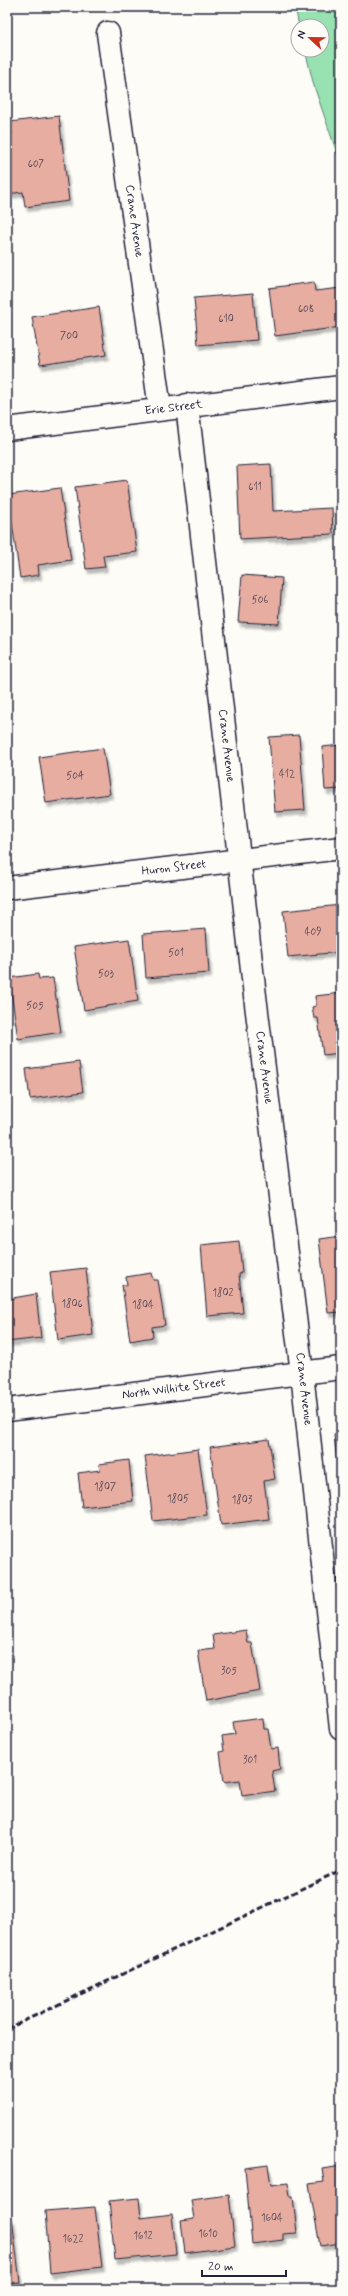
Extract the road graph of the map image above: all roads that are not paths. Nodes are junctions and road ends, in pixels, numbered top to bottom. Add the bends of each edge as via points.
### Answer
1 (108, 33) dead end
2 (341, 386) edge
3 (187, 405) junction
4 (160, 409) junction
5 (7, 430) edge
6 (341, 848) edge
7 (239, 861) junction
8 (7, 888) edge
9 (341, 1368) edge
10 (302, 1373) junction
11 (7, 1410) edge
12 (341, 1729) edge

1 - 4 street, Crane Avenue
2 - 3 street, Erie Street
3 - 4 street, Erie Street
3 - 7 street, Crane Avenue
4 - 5 street, Erie Street
6 - 7 street, Huron Street
7 - 8 street, Huron Street
7 - 10 street, Crane Avenue
9 - 10 street, North Wilhite Street
10 - 11 street, North Wilhite Street
10 - 12 street, Crane Avenue

